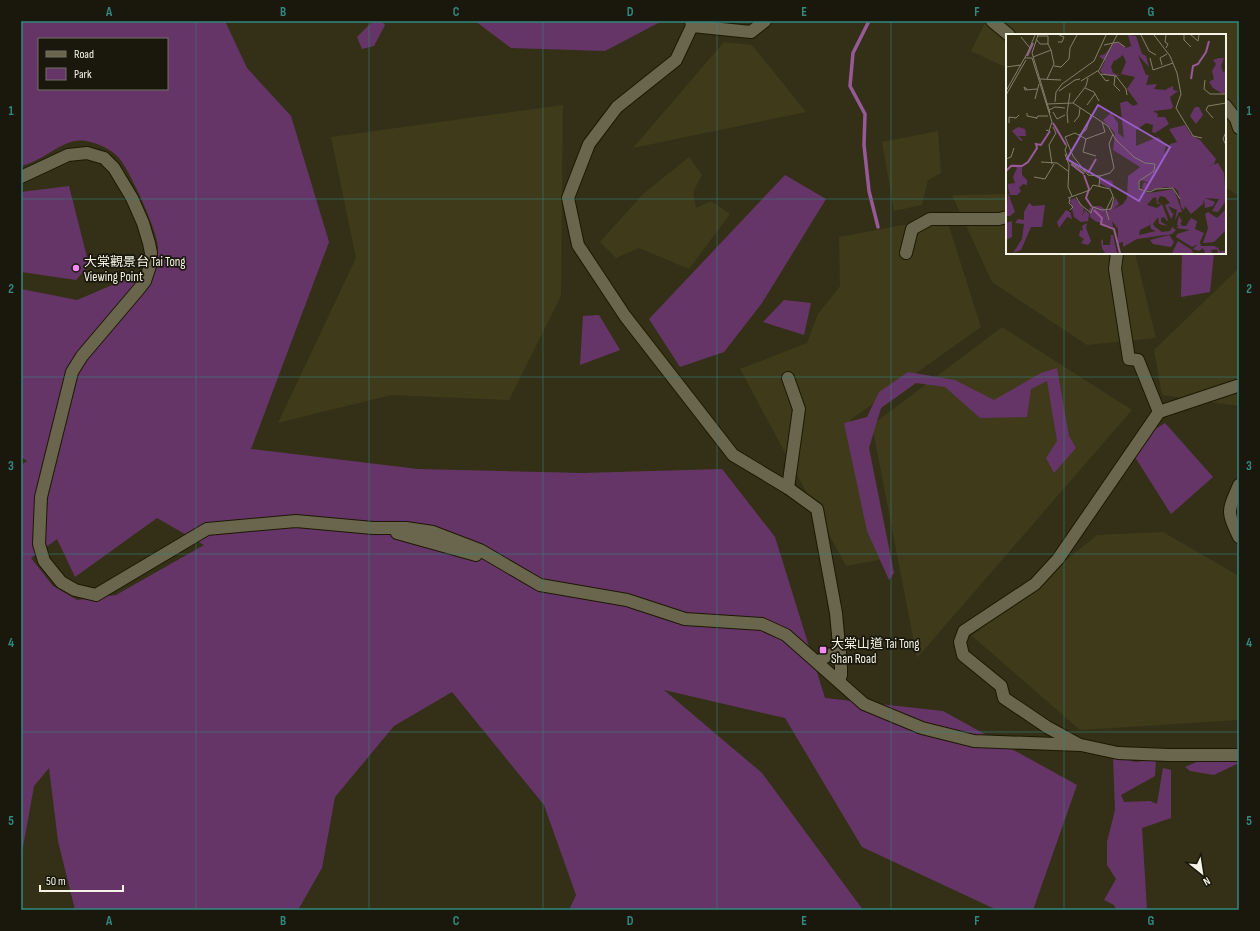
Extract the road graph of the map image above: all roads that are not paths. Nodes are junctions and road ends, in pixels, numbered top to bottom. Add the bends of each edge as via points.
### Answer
1 (765, 21) edge
2 (992, 21) edge
3 (691, 23) edge
4 (1008, 34) edge
5 (1226, 106) edge
6 (1239, 128) edge
7 (21, 177) edge
8 (1006, 217) edge
9 (906, 253) dead end
10 (1117, 254) edge
11 (788, 378) dead end
12 (1239, 386) edge
13 (1159, 412) junction
14 (1239, 485) edge
15 (788, 488) junction
16 (1239, 537) edge
17 (840, 652) junction
18 (818, 664) junction
19 (839, 682) junction
20 (1081, 745) junction
21 (1239, 755) edge

1 - 3 street via 751,32
2 - 4 street
3 - 15 street via 676,60 617,107 589,144 568,198 578,245 630,322 733,455
5 - 6 street via 1236,119
7 - 18 street via 68,155 87,153 104,158 114,168 132,198 145,229 151,253 149,270 142,286 82,356 70,377 41,497 39,544 44,562 61,582 75,590 96,595 207,529 296,521 380,528 500,561 540,585 628,600 685,619 762,624 786,635
8 - 9 street via 930,218 912,229
10 - 13 street via 1115,269 1129,360 1138,360
11 - 15 street via 799,409
12 - 13 street
13 - 20 street via 1058,559 1035,584 964,631 960,642 963,655 1001,686 1004,698 1047,727
14 - 16 street via 1229,515
15 - 17 street via 817,509 836,613
17 - 18 street via 831,653
17 - 19 street
18 - 19 street
19 - 20 street via 864,704 922,728 974,741
20 - 21 street via 1118,753

